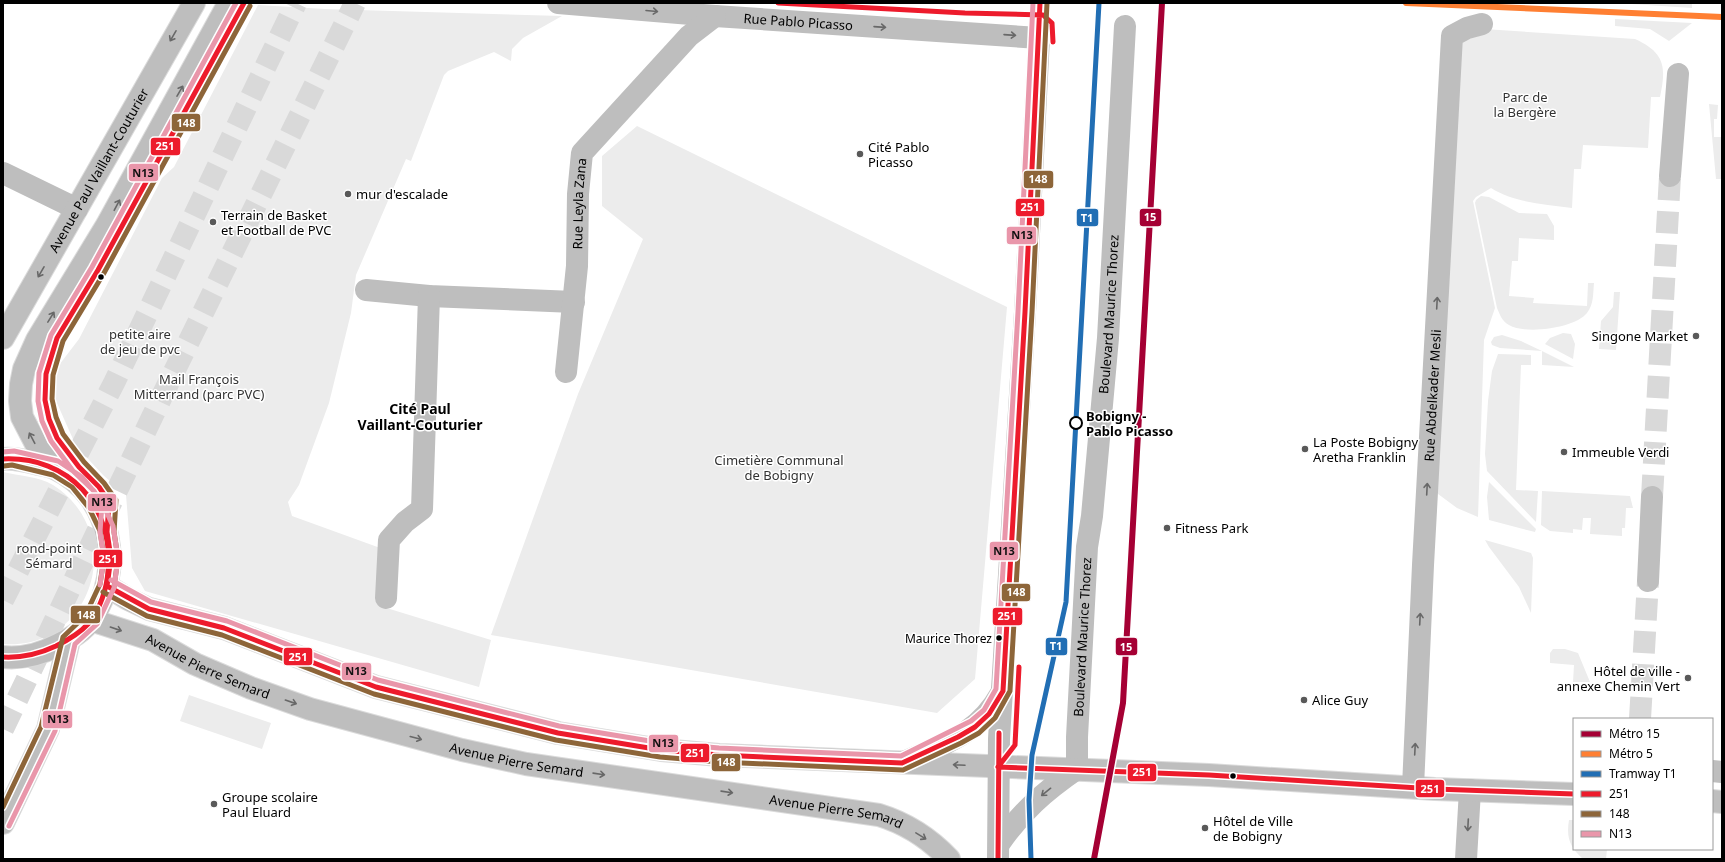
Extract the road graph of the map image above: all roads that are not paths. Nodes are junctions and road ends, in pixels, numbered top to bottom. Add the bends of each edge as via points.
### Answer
1 (194, 3) edge
2 (229, 3) edge
3 (558, 3) edge
4 (715, 16) junction
5 (1482, 24) dead end
6 (1125, 26) dead end
7 (1678, 74) dead end
8 (3, 173) edge
9 (1670, 176) tunnel mouth
10 (77, 209) junction
11 (366, 290) dead end
12 (429, 296) junction
13 (574, 302) junction
14 (3, 338) edge
15 (566, 372) dead end
16 (3, 459) edge
17 (56, 468) junction
18 (1652, 497) tunnel mouth
19 (1648, 581) tunnel mouth
20 (107, 586) junction
21 (386, 598) dead end
22 (91, 620) junction
23 (69, 640) junction
24 (3, 657) edge
25 (1003, 691) junction
26 (902, 763) junction
27 (998, 768) junction
28 (1077, 769) junction
29 (1413, 788) junction
30 (1470, 790) junction
31 (1573, 794) edge
32 (3, 823) edge
33 (999, 852) edge
34 (949, 859) edge
35 (1466, 859) edge

1 -> 10 street, Avenue Paul Vaillant-Couturier via 149,78
17 -> 2 street via 37,446 22,417 20,401 24,369 37,340 107,225
3 -> 4 street, Rue Pablo Picasso
4 - 13 street, Rue Leyla Zana via 689,36 582,153 578,194 578,266
4 -> 25 street, Rue Pablo Picasso via 1039,38
29 -> 5 street, Rue Abdelkader Mesli via 1452,36
6 - 28 street, Boulevard Maurice Thorez via 1108,338 1087,547
7 - 9 street
8 - 10 street
10 -> 14 street, Avenue Paul Vaillant-Couturier
11 - 12 street
12 - 13 street
12 - 21 street via 422,509 405,522 389,540
13 - 15 street, Rue Leyla Zana
16 - 17 street via 12,458
17 - 20 street via 77,482 95,504 107,529 111,558
18 - 19 street
20 - 22 street
20 - 26 street via 149,609 224,628 376,687 558,734 661,750 719,755
22 - 23 street
22 -> 34 street, Avenue Pierre Semard via 153,640 195,664 310,709 462,750 526,764 879,815 889,818 932,843
23 - 24 street via 42,653 13,658
23 - 32 street via 48,729
25 - 26 street via 988,714 975,727
25 - 27 street
27 -> 26 street
27 - 28 street
27 - 33 street
28 - 29 street
28 -> 33 street via 1036,801 1013,824
29 - 30 street
30 - 31 street
30 -> 35 street

